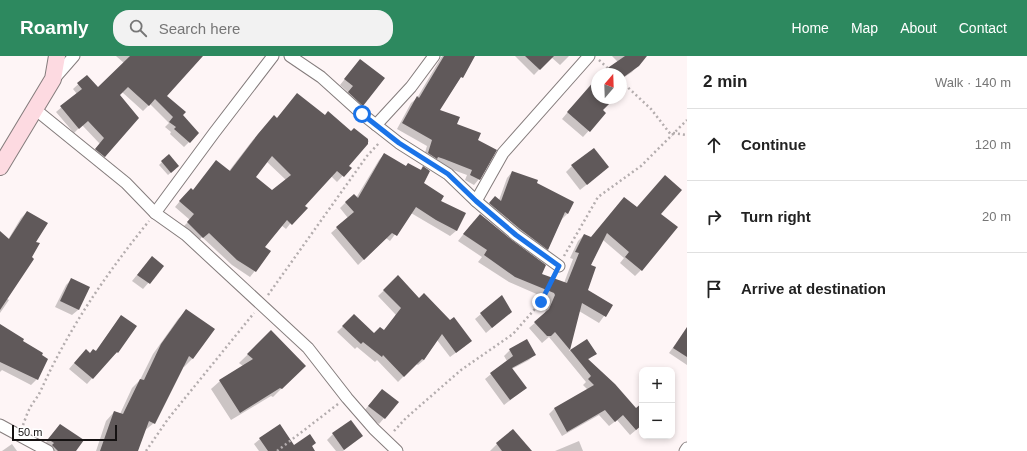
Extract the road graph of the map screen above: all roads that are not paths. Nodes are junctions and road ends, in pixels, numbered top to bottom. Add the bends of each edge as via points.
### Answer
1 (57, 56) edge
2 (74, 56) edge
3 (273, 56) edge
4 (290, 56) edge
5 (434, 56) edge
6 (589, 56) edge
7 (54, 79) junction
8 (36, 110) junction
9 (376, 125) junction
10 (0, 166) edge
11 (476, 201) junction
12 (155, 213) junction
13 (559, 266) road end
14 (0, 425) edge
15 (687, 448) edge
16 (48, 451) edge
17 (397, 451) edge
18 (685, 451) edge

1 - 7 main road
2 - 7 street
3 - 12 street
4 - 9 street via 321,77
5 - 9 street via 412,87
6 - 11 street via 503,152
7 - 8 main road
8 - 10 main road
8 - 12 street via 126,183
9 - 11 street via 448,174
11 - 13 street via 516,235
12 - 17 street via 186,234 308,348 347,398
14 - 16 street
15 - 18 street

